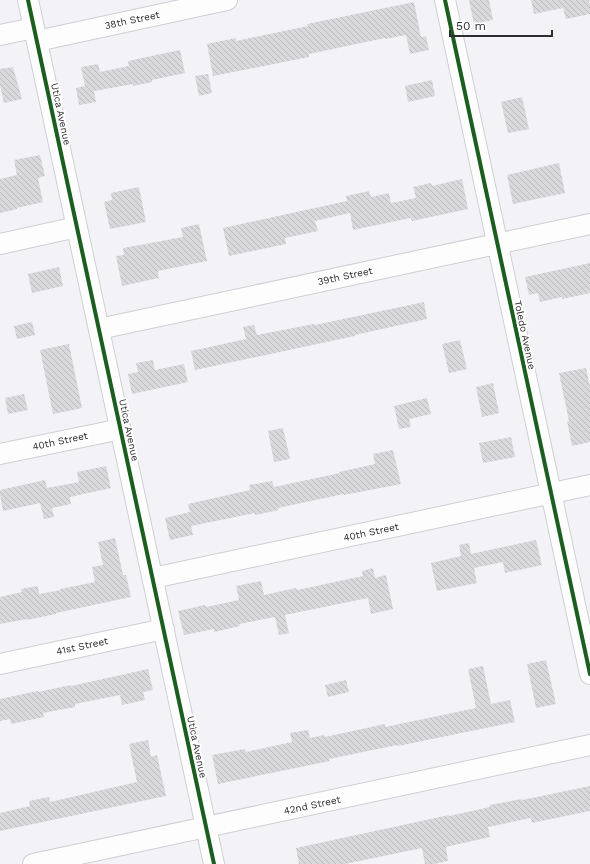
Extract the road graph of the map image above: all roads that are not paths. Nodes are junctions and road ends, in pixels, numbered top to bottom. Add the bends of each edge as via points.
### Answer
1 (28, 0) edge
2 (227, 0) edge
3 (445, 0) edge
4 (36, 34) junction
5 (0, 35) edge
6 (590, 224) edge
7 (77, 227) junction
8 (497, 243) junction
9 (0, 244) edge
10 (99, 329) junction
11 (121, 429) junction
12 (0, 454) edge
13 (590, 485) edge
14 (551, 494) junction
15 (153, 578) junction
16 (164, 629) junction
17 (0, 664) edge
18 (590, 674) edge
19 (590, 745) edge
20 (206, 827) junction
21 (33, 864) edge
22 (214, 864) edge

1 - 4 street, Utica Avenue
2 - 4 street, 38th Street
3 - 8 street, Toledo Avenue
4 - 5 street, 38th Street
4 - 7 street, Utica Avenue
6 - 8 street, 39th Street
7 - 9 street
7 - 10 street, Utica Avenue
8 - 10 street, 39th Street
8 - 14 street, Toledo Avenue
10 - 11 street, Utica Avenue
11 - 12 street, 40th Street
11 - 15 street, Utica Avenue
13 - 14 street, 40th Street
14 - 15 street, 40th Street
14 - 18 street, Toledo Avenue
15 - 16 street, Utica Avenue
16 - 17 street, 41st Street
16 - 20 street, Utica Avenue
19 - 20 street, 42nd Street
20 - 21 street, 42nd Street
20 - 22 street, Utica Avenue

